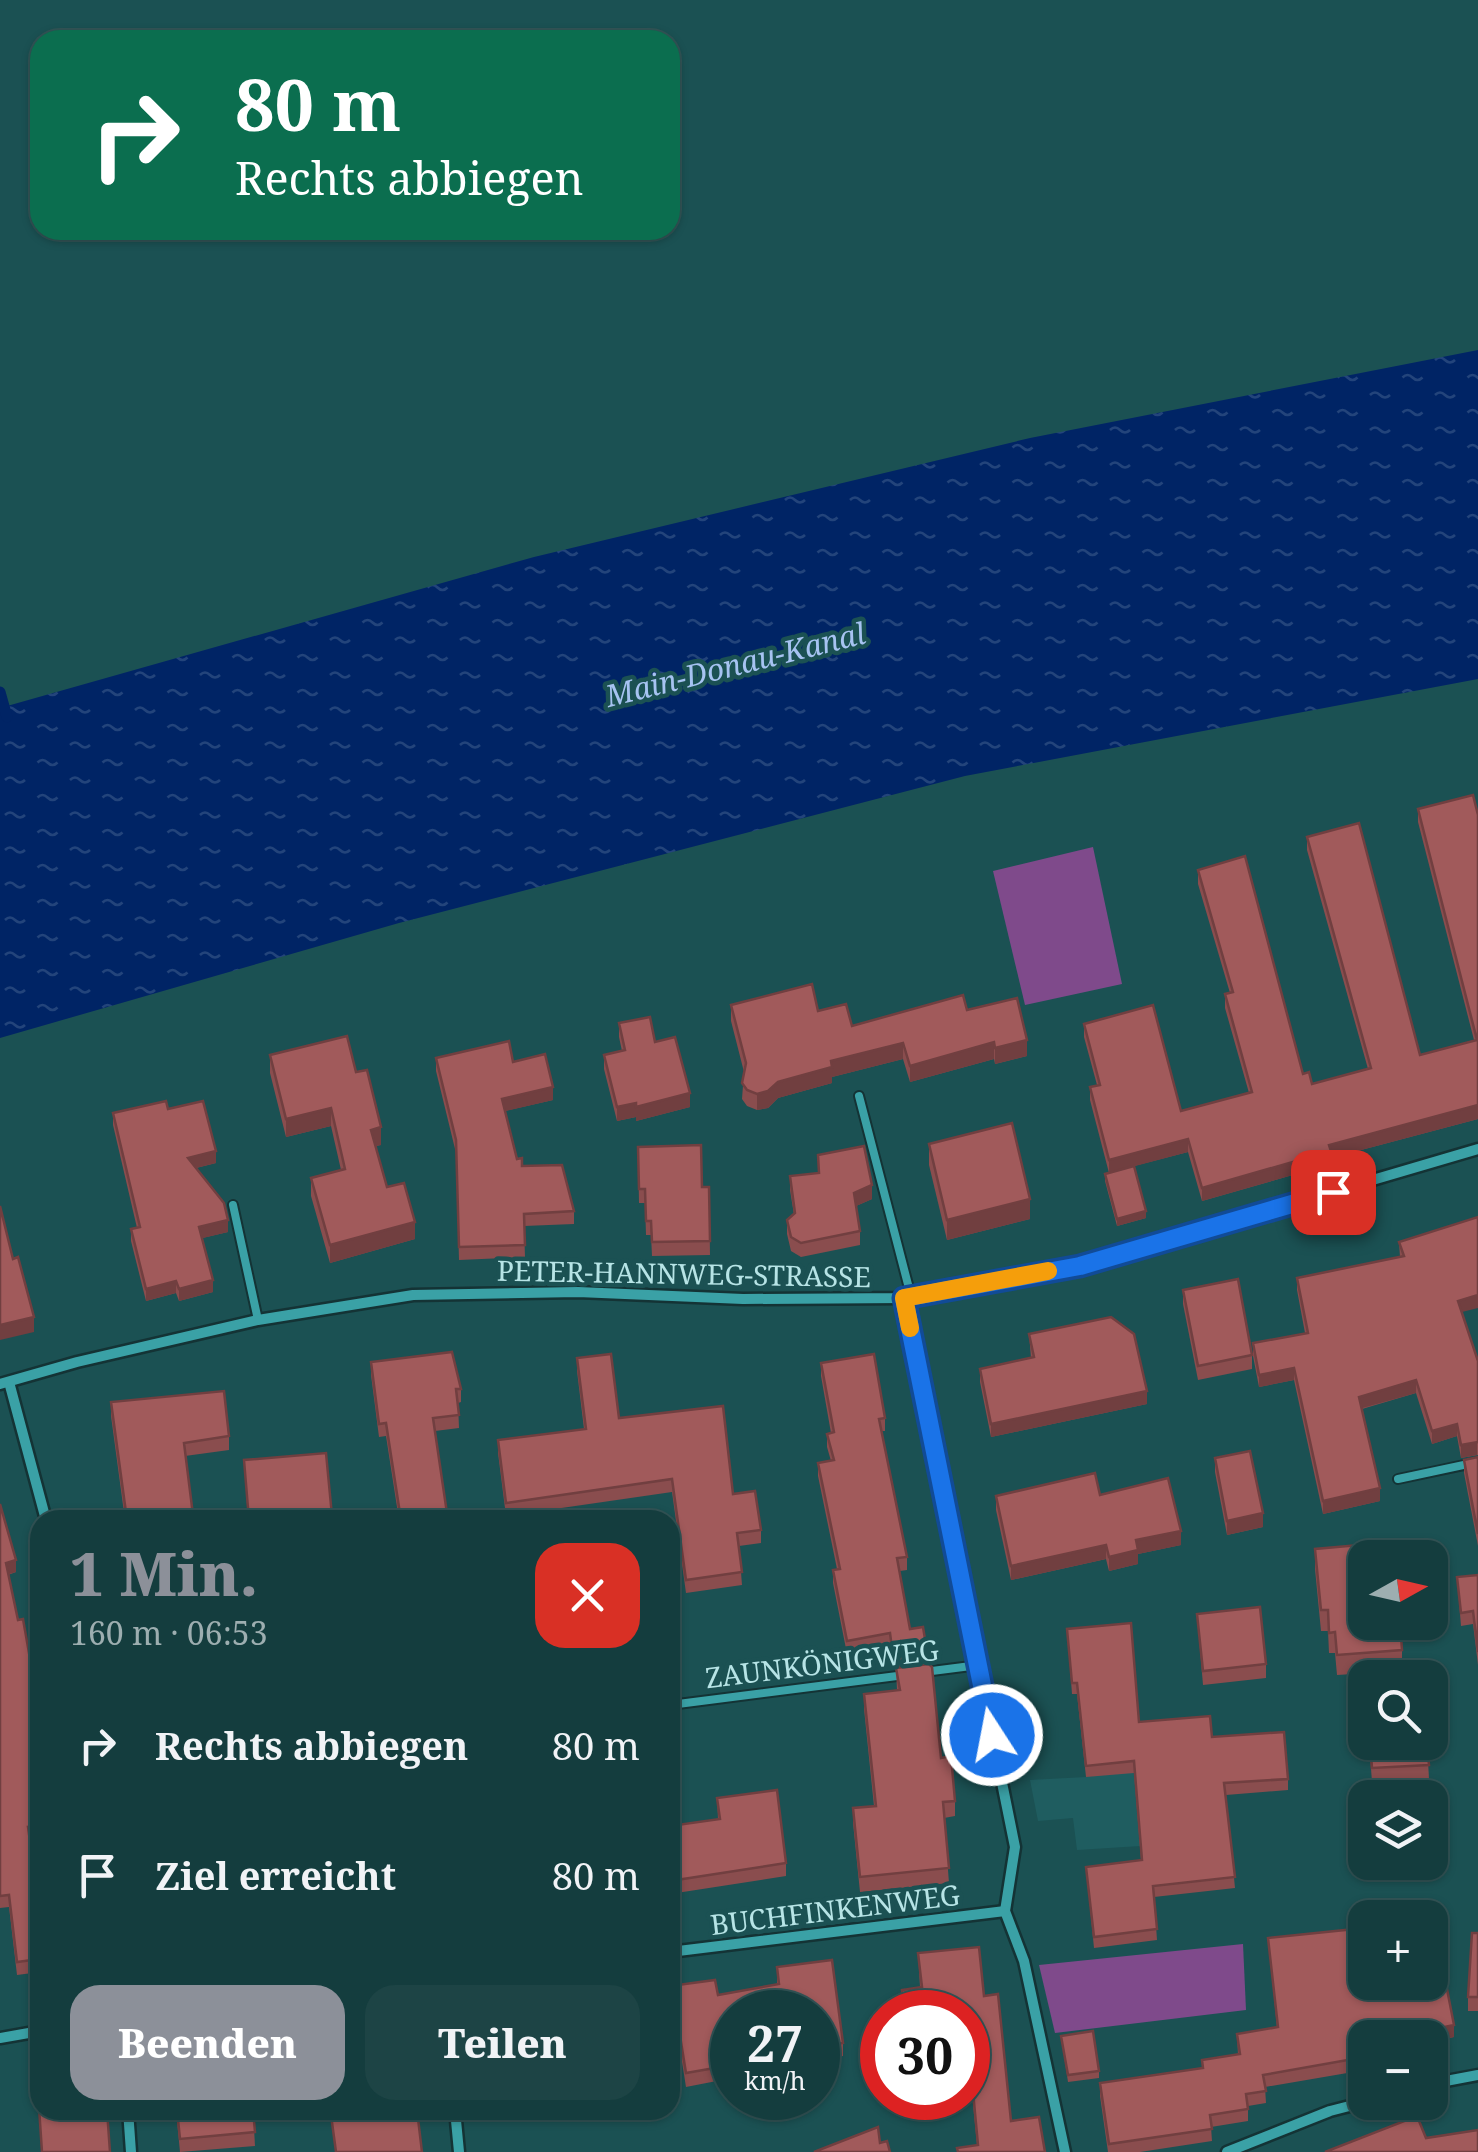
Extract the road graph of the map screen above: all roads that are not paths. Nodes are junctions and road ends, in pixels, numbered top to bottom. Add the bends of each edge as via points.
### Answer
1 (859, 1096) dead end
2 (1478, 1149) edge
3 (232, 1205) dead end
4 (907, 1297) junction
5 (258, 1320) junction
6 (4, 1383) edge
7 (1478, 1462) edge
8 (1398, 1480) dead end
9 (43, 1510) edge
10 (979, 1665) junction
11 (680, 1704) edge
12 (1005, 1911) junction
13 (680, 1951) edge
14 (30, 2033) edge
15 (0, 2038) edge
16 (1478, 2075) edge
17 (1448, 2081) edge
18 (1348, 2106) edge
19 (129, 2120) edge
20 (456, 2120) edge
21 (131, 2152) edge
22 (460, 2152) edge
23 (1065, 2152) edge
24 (1227, 2152) edge

1 - 4 lane
2 - 4 street, PETER-HANNWEG-STRASSE via 1080,1266
3 - 5 lane
4 - 5 street, PETER-HANNWEG-STRASSE via 413,1294
4 - 10 street, ZAUNKÖNIGWEG
5 - 6 street, PETER-HANNWEG-STRASSE
6 - 9 street
7 - 8 lane
10 - 11 lane, ZAUNKÖNIGWEG
10 - 12 street, ZAUNKÖNIGWEG via 1014,1846
12 - 13 street, BUCHFINKENWEG
12 - 23 street, ZAUNKÖNIGWEG via 1024,1961
14 - 15 street
16 - 17 street
18 - 24 street
19 - 21 street
20 - 22 street

